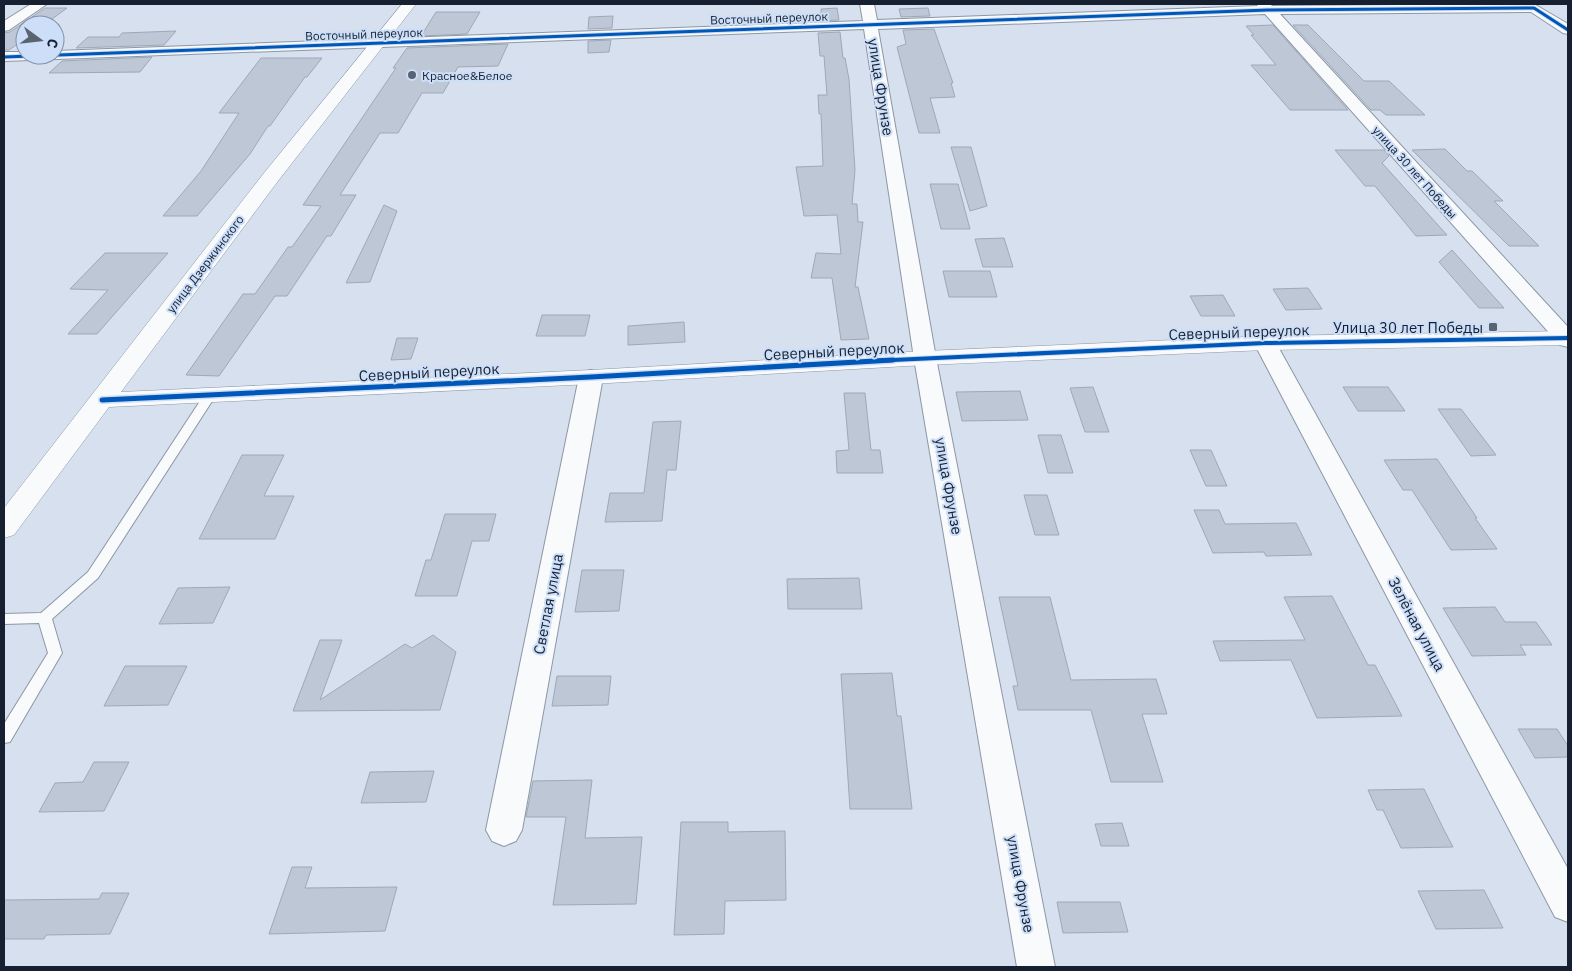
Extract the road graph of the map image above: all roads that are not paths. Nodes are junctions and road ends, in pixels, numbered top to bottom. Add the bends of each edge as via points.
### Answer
1 (40, 4) edge
2 (409, 4) edge
3 (1265, 7) edge
4 (869, 14) edge
5 (4, 27) edge
6 (1568, 30) edge
7 (379, 43) junction
8 (4, 57) edge
9 (1568, 339) edge
10 (1265, 343) junction
11 (925, 358) junction
12 (591, 377) junction
13 (210, 395) junction
14 (102, 400) junction
15 (4, 528) edge
16 (44, 618) junction
17 (4, 619) edge
18 (4, 737) edge
19 (504, 830) dead end
20 (1568, 904) edge
21 (1036, 967) edge

1 - 5 street
2 - 7 street, улица Дзержинского
3 - 4 street, Восточный переулок
3 - 6 street, Восточный переулок via 1534,8
3 - 9 street, улица 30 лет Победы
4 - 7 street, Восточный переулок
4 - 11 street, улица Фрунзе
7 - 8 street, Восточный переулок
7 - 14 street, улица Дзержинского via 270,177
9 - 10 street, Северный переулок
10 - 11 street, Северный переулок
10 - 20 street, Зелёная улица
11 - 12 street, Северный переулок
11 - 21 street, улица Фрунзе
12 - 13 street, Северный переулок
12 - 19 street, Светлая улица
13 - 14 street, Северный переулок
13 - 16 lane via 93,575
14 - 15 street, улица Дзержинского
16 - 17 lane
16 - 18 lane via 55,653

